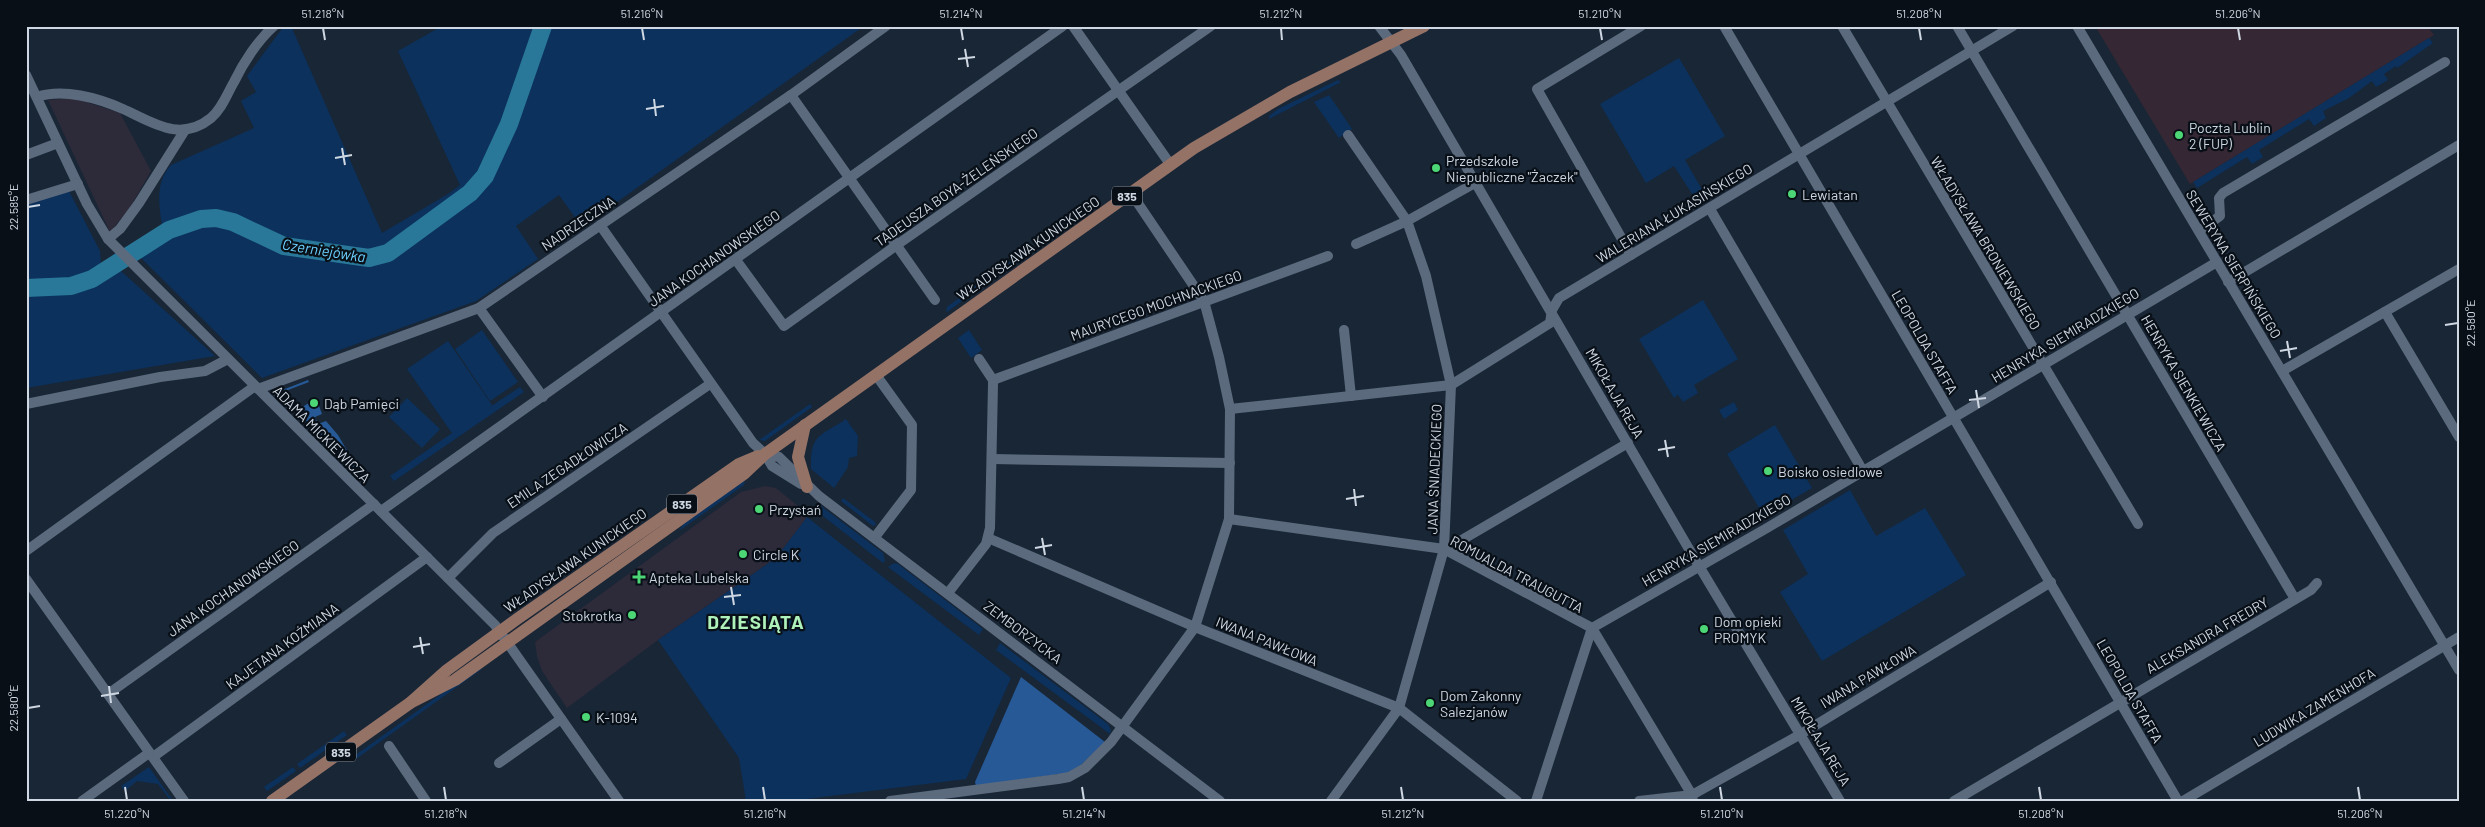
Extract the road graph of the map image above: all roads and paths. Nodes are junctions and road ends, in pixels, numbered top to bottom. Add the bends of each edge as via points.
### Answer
1 (274, 26) edge
2 (886, 26) edge
3 (1063, 26) edge
4 (1073, 26) edge
5 (1211, 26) edge
6 (1379, 26) edge
7 (1424, 26) edge
8 (1641, 26) edge
9 (1724, 26) edge
10 (1842, 26) edge
11 (1957, 26) edge
12 (2013, 26) edge
13 (2077, 26) edge
14 (1393, 42) junction
15 (1972, 51) junction
16 (2445, 62) dead end
17 (26, 75) edge
18 (1118, 91) junction
19 (790, 95) junction
20 (37, 97) junction
21 (1886, 102) junction
22 (185, 130) junction
23 (1348, 135) dead end
24 (58, 143) junction
25 (2459, 145) edge
26 (1799, 153) junction
27 (26, 155) edge
28 (1170, 164) junction
29 (850, 179) junction
30 (1475, 183) junction
31 (78, 184) junction
32 (1131, 193) junction
33 (26, 200) edge
34 (1710, 209) junction
35 (1407, 221) junction
36 (600, 225) junction
37 (2199, 231) junction
38 (108, 239) junction
39 (1356, 244) dead end
40 (896, 246) junction
41 (1631, 255) junction
42 (1328, 256) dead end
43 (736, 260) junction
44 (2217, 262) junction
45 (2459, 269) edge
46 (2228, 282) junction
47 (935, 300) dead end
48 (1204, 301) junction
49 (479, 308) junction
50 (1552, 310) junction
51 (661, 312) junction
52 (2385, 312) junction
53 (2127, 314) junction
54 (1344, 330) dead end
55 (228, 359) junction
56 (978, 359) dead end
57 (2043, 365) junction
58 (2282, 372) junction
59 (876, 375) junction
60 (993, 380) junction
61 (710, 384) junction
62 (1451, 385) junction
63 (256, 388) junction
64 (1351, 396) junction
65 (543, 397) junction
66 (26, 404) edge
67 (1230, 409) junction
68 (1953, 418) junction
69 (805, 425) junction
70 (2459, 437) edge
71 (1628, 443) junction
72 (765, 454) junction
73 (993, 459) junction
74 (1230, 463) junction
75 (1863, 471) junction
76 (807, 487) junction
77 (377, 508) junction
78 (1229, 519) junction
79 (2138, 524) dead end
80 (875, 537) junction
81 (988, 538) junction
82 (1460, 541) dead end
83 (1444, 549) junction
84 (26, 551) edge
85 (427, 558) junction
86 (1699, 566) junction
87 (26, 578) edge
88 (448, 578) junction
89 (2050, 582) junction
90 (2317, 583) dead end
91 (948, 593) junction
92 (2295, 599) junction
93 (1195, 627) junction
94 (1592, 628) junction
95 (500, 631) junction
96 (2459, 637) edge
97 (509, 643) junction
98 (2444, 645) junction
99 (2459, 670) edge
100 (108, 694) junction
101 (2119, 702) junction
102 (410, 703) junction
103 (1399, 708) junction
104 (561, 719) junction
105 (1123, 726) junction
106 (1801, 734) junction
107 (389, 746) dead end
108 (151, 755) junction
109 (499, 763) dead end
110 (973, 795) edge
111 (1693, 798) edge
112 (894, 800) edge
113 (82, 801) edge
114 (184, 801) edge
115 (272, 801) edge
116 (426, 801) edge
117 (619, 801) edge
118 (1220, 801) edge
119 (1331, 801) edge
120 (1518, 801) edge
121 (1536, 801) edge
122 (1641, 801) edge
123 (1840, 801) edge
124 (1954, 801) edge
125 (2178, 801) edge
126 (2183, 801) edge

1 - 22 street via 265,34 212,117
2 - 19 street, NADRZECZNA
3 - 29 street, JANA KOCHANOWSKIEGO
4 - 18 street
5 - 18 street, TADEUSZA BOYA-ŻELEŃSKIEGO
6 - 14 street, MIKOŁAJA REJA
7 - 14 main road, WŁADYSŁAWA KUNICKIEGO / 835
8 - 41 street via 1537,89
9 - 26 street, LEOPOLDA STAFFA
10 - 21 street, WŁADYSŁAWA BRONIEWSKIEGO
11 - 15 street, HENRYKA SIENKIEWICZA
12 - 15 street, WALERIANA ŁUKASIŃSKIEGO
13 - 37 street, SEWERYNA SIERPIŃSKIEGO
14 - 28 main road, WŁADYSŁAWA KUNICKIEGO / 835 via 1270,102
14 - 30 street, MIKOŁAJA REJA
15 - 21 street, WALERIANA ŁUKASIŃSKIEGO
15 - 53 street, HENRYKA SIENKIEWICZA
16 - 37 street via 2223,193 2219,198 2220,216
17 - 20 street, ADAMA MICKIEWICZA
18 - 28 street
18 - 40 street, TADEUSZA BOYA-ŻELEŃSKIEGO
19 - 29 street
19 - 36 street, NADRZECZNA
20 - 22 street via 58,94 97,100 157,126
20 - 24 street, ADAMA MICKIEWICZA
21 - 26 street, WALERIANA ŁUKASIŃSKIEGO
21 - 57 street, WŁADYSŁAWA BRONIEWSKIEGO
22 - 38 street via 120,229
23 - 35 street, JANA ŚNIADECKIEGO
24 - 27 street
24 - 31 street, ADAMA MICKIEWICZA
25 - 46 street
26 - 34 street, WALERIANA ŁUKASIŃSKIEGO
26 - 68 street, LEOPOLDA STAFFA
28 - 32 main road, WŁADYSŁAWA KUNICKIEGO / 835
29 - 40 street
29 - 43 street, JANA KOCHANOWSKIEGO
30 - 35 street
30 - 50 street, MIKOŁAJA REJA
31 - 33 street
31 - 38 street, ADAMA MICKIEWICZA
32 - 48 street
32 - 59 main road, WŁADYSŁAWA KUNICKIEGO / 835
34 - 41 street, WALERIANA ŁUKASIŃSKIEGO
34 - 75 street
35 - 39 street
35 - 62 street, JANA ŚNIADECKIEGO via 1426,276
36 - 49 street, NADRZECZNA
36 - 51 street, ZEMBORZYCKA
37 - 44 street, SEWERYNA SIERPIŃSKIEGO
38 - 55 street, ADAMA MICKIEWICZA
40 - 43 street, TADEUSZA BOYA-ŻELEŃSKIEGO via 784,326
40 - 47 street
41 - 50 street, WALERIANA ŁUKASIŃSKIEGO via 1559,298
42 - 48 street, MAURYCEGO MOCHNACKIEGO
43 - 51 street, JANA KOCHANOWSKIEGO
44 - 46 street, SEWERYNA SIERPIŃSKIEGO
44 - 53 street, HENRYKA SIEMIRADZKIEGO
45 - 52 street
46 - 58 street, SEWERYNA SIERPIŃSKIEGO
48 - 60 street, MAURYCEGO MOCHNACKIEGO
48 - 67 street
49 - 63 street, NADRZECZNA
49 - 65 street
50 - 62 street, WALERIANA ŁUKASIŃSKIEGO via 1550,323
50 - 71 street, MIKOŁAJA REJA
51 - 61 street, ZEMBORZYCKA
51 - 65 street, JANA KOCHANOWSKIEGO
52 - 58 street
52 - 70 street
53 - 57 street, HENRYKA SIEMIRADZKIEGO
53 - 92 street, HENRYKA SIENKIEWICZA
54 - 64 street
55 - 63 street, ADAMA MICKIEWICZA
55 - 66 street via 205,371
56 - 60 street
57 - 68 street, HENRYKA SIEMIRADZKIEGO
57 - 79 street, WŁADYSŁAWA BRONIEWSKIEGO
58 - 98 street, SEWERYNA SIERPIŃSKIEGO
59 - 69 main road, WŁADYSŁAWA KUNICKIEGO / 835
59 - 80 street via 912,425 911,490
60 - 73 street
61 - 72 street, ZEMBORZYCKA via 753,443
61 - 88 street, EMILA ZEGADŁOWICZA via 493,533
62 - 64 street, WALERIANA ŁUKASIŃSKIEGO
62 - 83 street, JANA ŚNIADECKIEGO
63 - 77 street, ADAMA MICKIEWICZA
63 - 84 street, NADRZECZNA
64 - 67 street, WALERIANA ŁUKASIŃSKIEGO
65 - 77 street, JANA KOCHANOWSKIEGO
67 - 74 street
68 - 75 street, HENRYKA SIEMIRADZKIEGO
68 - 89 street, LEOPOLDA STAFFA
69 - 72 main road, WŁADYSŁAWA KUNICKIEGO / 835
69 - 76 main road via 798,458
71 - 82 street
71 - 86 street, MIKOŁAJA REJA
72 - 76 street, ZEMBORZYCKA via 779,457
72 - 95 main road, WŁADYSŁAWA KUNICKIEGO / 835 via 739,464
72 - 97 main road, WŁADYSŁAWA KUNICKIEGO / 835 via 745,473
73 - 74 street
73 - 81 street
74 - 78 street
75 - 86 street, HENRYKA SIEMIRADZKIEGO
76 - 80 street, ZEMBORZYCKA
77 - 85 street, ADAMA MICKIEWICZA
77 - 100 street, JANA KOCHANOWSKIEGO
78 - 83 street, ROMUALDA TRAUGUTTA
78 - 93 street
80 - 91 street, ZEMBORZYCKA
81 - 91 street
81 - 93 street, IWANA PAWŁOWA
83 - 94 street, ROMUALDA TRAUGUTTA
83 - 103 street, JANA ŚNIADECKIEGO
85 - 88 street, ADAMA MICKIEWICZA
85 - 108 street, KAJETANA KOŹMIANA
86 - 94 street, HENRYKA SIEMIRADZKIEGO
86 - 106 street, MIKOŁAJA REJA
87 - 100 street
88 - 95 street, ADAMA MICKIEWICZA
89 - 101 street, LEOPOLDA STAFFA
89 - 106 street, IWANA PAWŁOWA
90 - 92 street, ALEKSANDRA FREDRY
91 - 105 street, ZEMBORZYCKA
92 - 101 street, ALEKSANDRA FREDRY
93 - 103 street, IWANA PAWŁOWA
93 - 105 street
94 - 111 street, ROMUALDA TRAUGUTTA
94 - 121 street
95 - 97 street, ADAMA MICKIEWICZA
95 - 102 main road, WŁADYSŁAWA KUNICKIEGO / 835 via 447,670
96 - 98 street, LUDWIKA ZAMENHOFA
97 - 102 main road, WŁADYSŁAWA KUNICKIEGO / 835 via 455,680
97 - 104 street, ADAMA MICKIEWICZA
98 - 99 street, SEWERYNA SIERPIŃSKIEGO
98 - 126 street, LUDWIKA ZAMENHOFA
100 - 108 street
101 - 124 street, ALEKSANDRA FREDRY
101 - 125 street, LEOPOLDA STAFFA
102 - 115 main road, WŁADYSŁAWA KUNICKIEGO / 835
103 - 119 street, JANA ŚNIADECKIEGO
103 - 120 street, IWANA PAWŁOWA
104 - 109 street
104 - 117 street, ADAMA MICKIEWICZA
105 - 110 street via 1077,774
105 - 118 street, ZEMBORZYCKA
106 - 111 street, IWANA PAWŁOWA
106 - 123 street, MIKOŁAJA REJA
107 - 116 street
108 - 113 street, KAJETANA KOŹMIANA
108 - 114 street
110 - 112 street
111 - 122 street, IWANA PAWŁOWA

